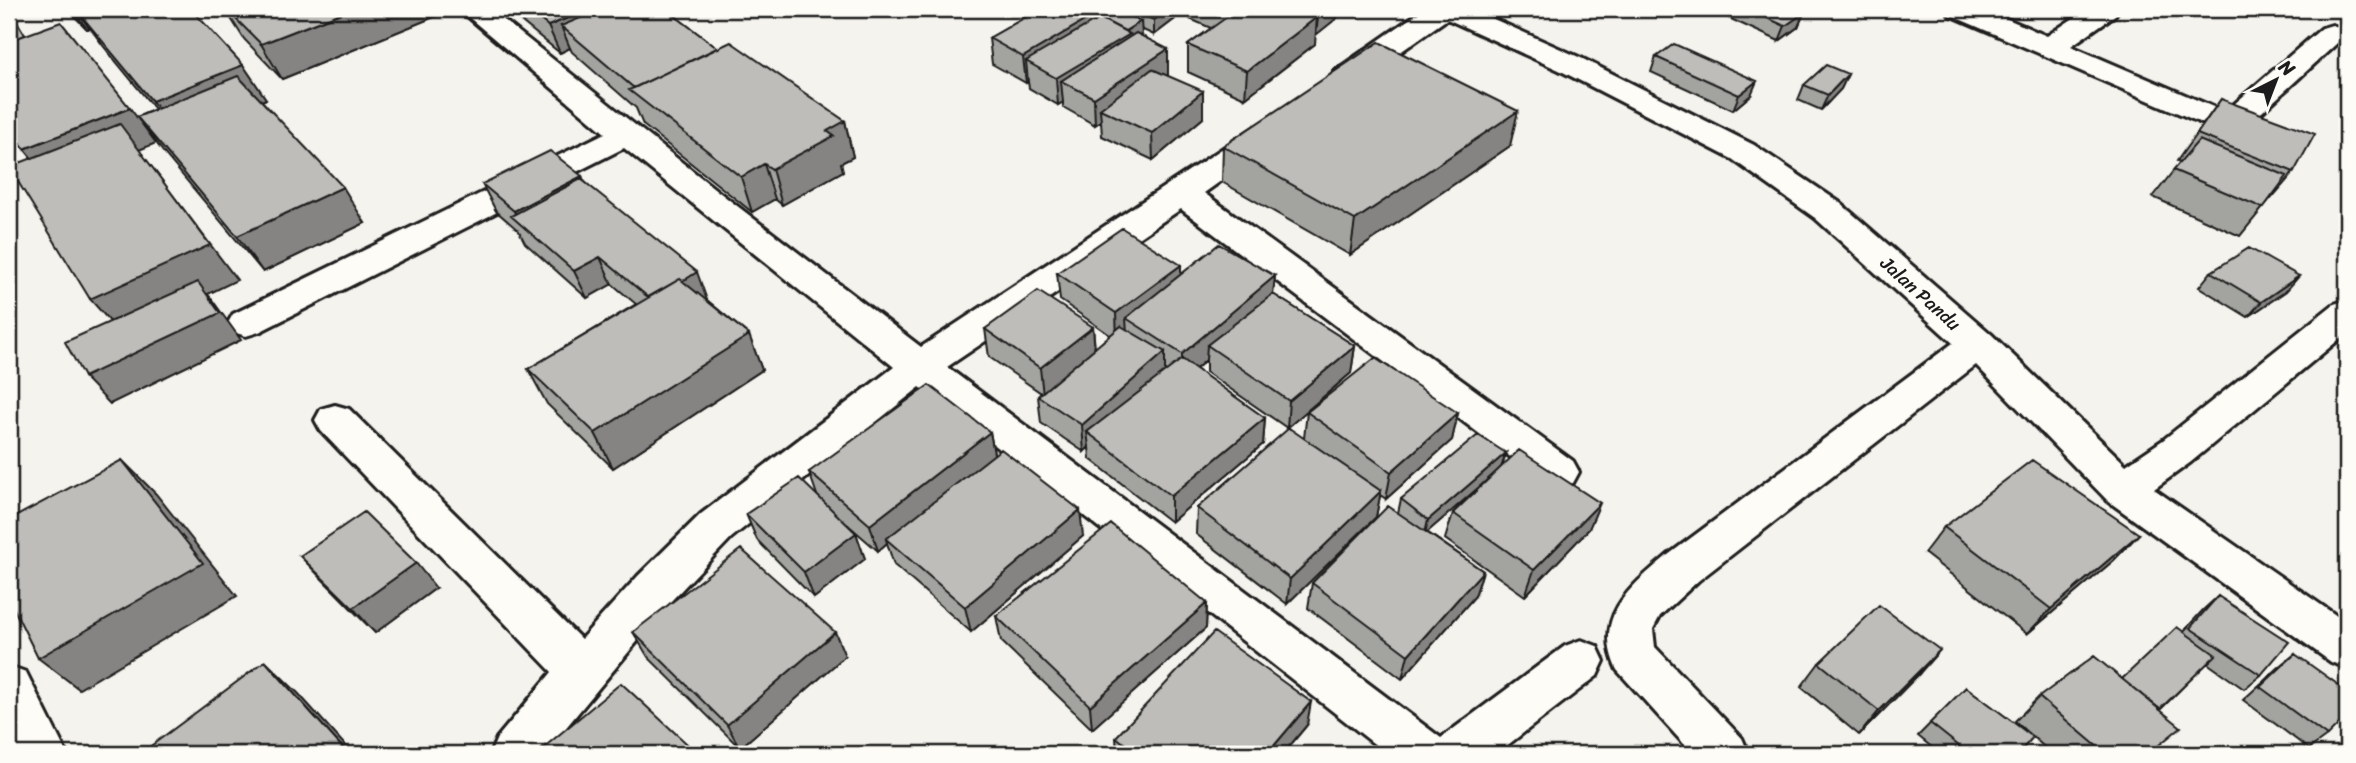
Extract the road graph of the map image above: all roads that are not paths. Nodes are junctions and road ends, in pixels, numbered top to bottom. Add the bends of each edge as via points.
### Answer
1 (473, 9) edge
2 (1442, 9) edge
3 (1448, 9) edge
4 (1960, 9) edge
5 (2105, 9) edge
6 (2332, 34) dead end
7 (2050, 47) junction
8 (2229, 125) junction
9 (626, 135) junction
10 (2285, 149) edge
11 (1182, 193) junction
12 (2347, 313) edge
13 (246, 323) dead end
14 (1979, 344) junction
15 (920, 368) junction
16 (335, 420) dead end
17 (1559, 472) edge
18 (2123, 489) junction
19 (2347, 648) edge
20 (1581, 662) dead end
21 (582, 671) junction
22 (9, 687) edge
23 (1481, 747) edge
24 (43, 754) edge
25 (514, 754) edge
26 (1424, 754) edge
27 (1725, 754) edge

1 - 9 street
2 - 11 street
3 - 14 street, Jalan Pandu via 1570,64 1743,152 1826,210
4 - 7 street
5 - 7 street
6 - 8 street
7 - 8 street
8 - 10 street
9 - 13 street
9 - 15 street
11 - 15 street
11 - 17 street
12 - 18 street
14 - 18 street, Jalan Pandu
14 - 27 street via 1644,602 1630,628 1633,656
15 - 21 street via 716,526
15 - 26 street
16 - 21 street
18 - 19 street, Jalan Pandu
20 - 23 street
21 - 25 street
22 - 24 street

